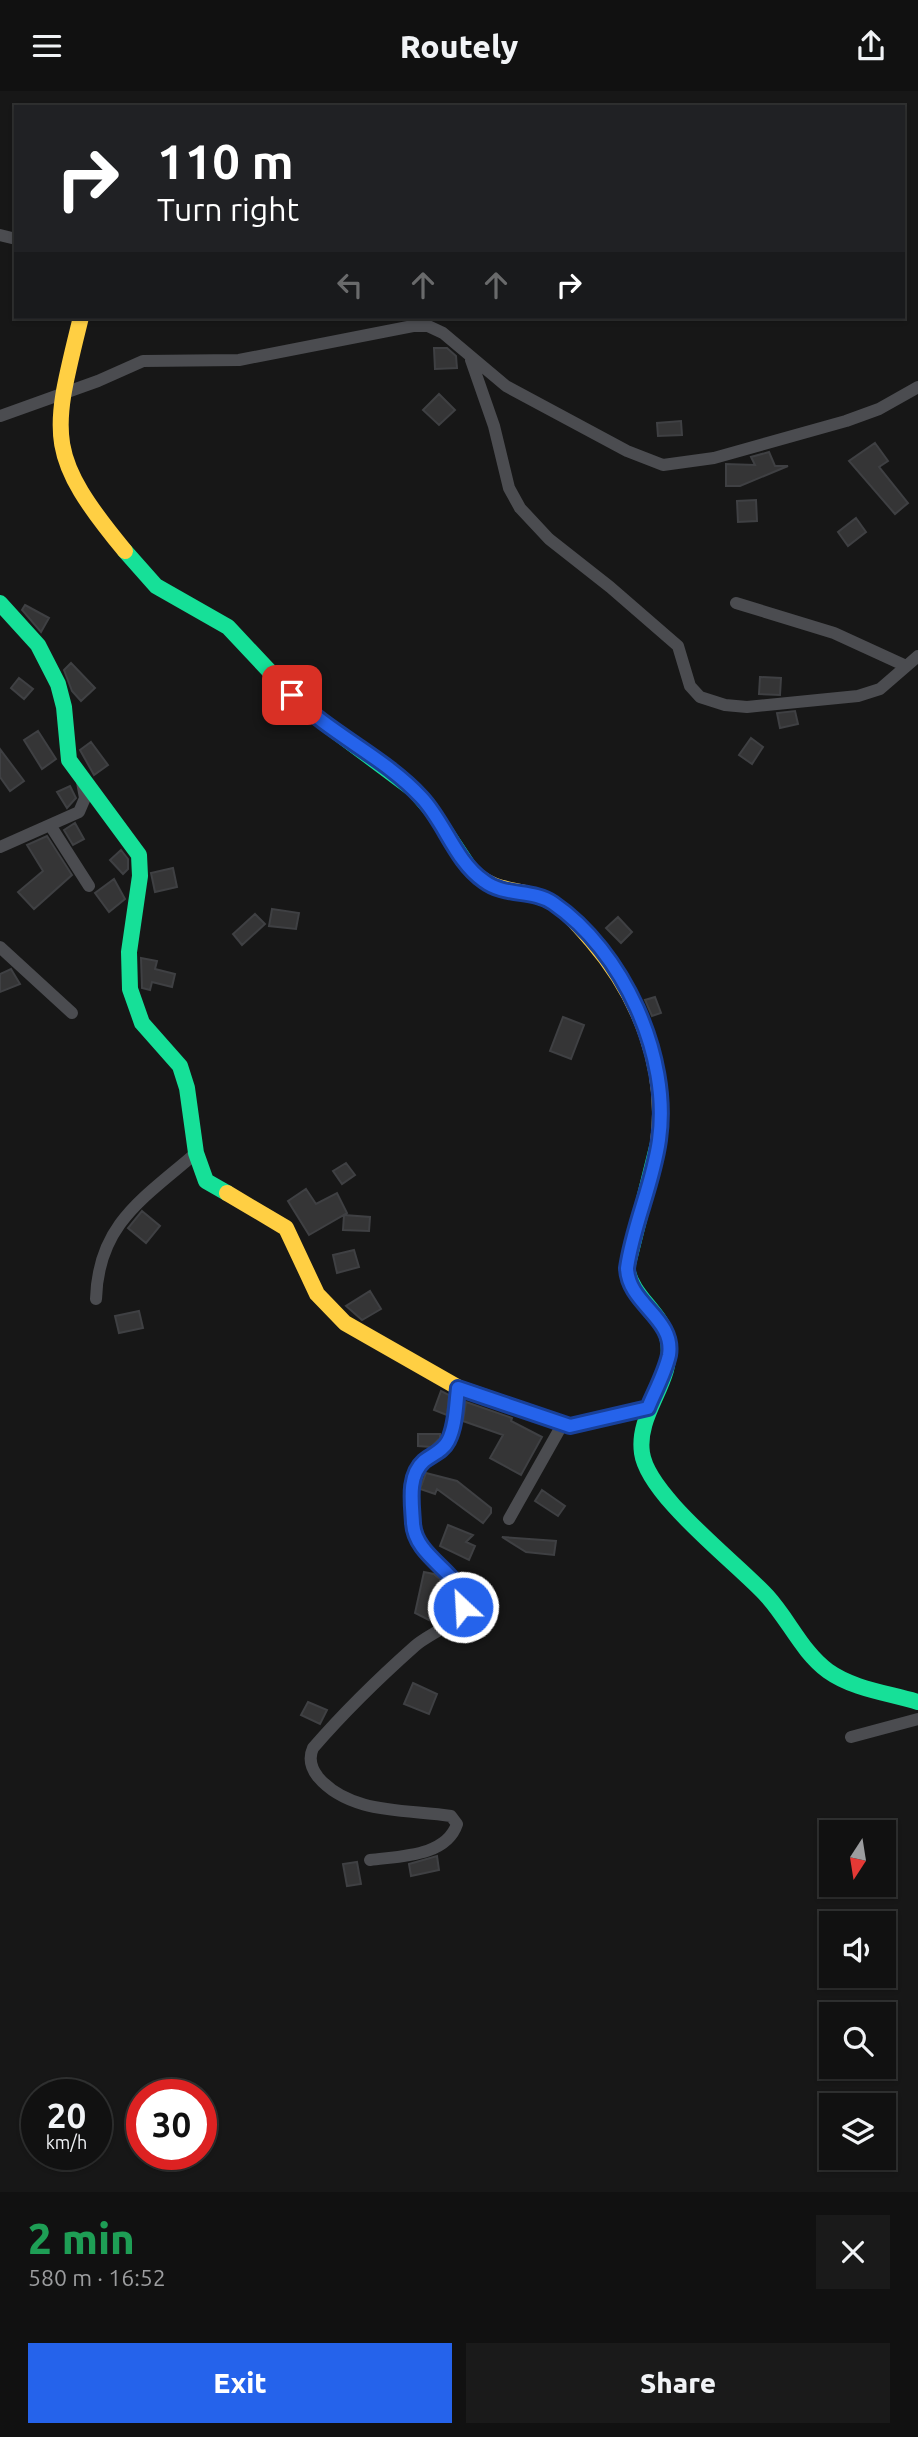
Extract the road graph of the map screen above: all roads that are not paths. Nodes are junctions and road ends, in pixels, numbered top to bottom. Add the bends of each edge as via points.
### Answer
1 (80, 319) edge
2 (470, 356) junction
3 (918, 387) edge
4 (63, 393) junction
5 (0, 416) edge
6 (0, 603) edge
7 (736, 603) dead end
8 (918, 656) edge
9 (906, 666) junction
10 (81, 778) junction
11 (50, 825) junction
12 (0, 847) edge
13 (89, 886) dead end
14 (0, 947) edge
15 (72, 1013) dead end
16 (196, 1153) junction
17 (96, 1299) dead end
18 (458, 1388) junction
19 (648, 1408) junction
20 (562, 1425) junction
21 (509, 1519) dead end
22 (918, 1702) edge
23 (918, 1719) edge
24 (851, 1737) dead end
25 (370, 1860) dead end

1 - 4 street
2 - 3 street via 506,386 626,451 663,465 714,458 846,421
2 - 4 street via 443,333 413,325 239,360 143,361
2 - 9 street via 509,488 520,508 549,539 678,646 690,686 700,697 747,707 858,696 880,689
4 - 5 street
4 - 19 street via 59,440 68,469 154,586 228,627 303,706 421,796 480,879 498,890 539,897 559,907 626,986 652,1051 659,1107 656,1157 627,1268 635,1294 659,1321 669,1342 668,1358
6 - 10 street via 38,645 53,672 64,707 67,756
7 - 9 street via 834,633
8 - 9 street
10 - 11 street via 85,798 81,810
10 - 16 street via 139,855 130,989 142,1023 180,1066
11 - 12 street
11 - 13 street
14 - 15 street
16 - 17 street via 128,1212 111,1233 97,1274
16 - 18 street via 210,1185 280,1221 317,1294 337,1315
18 - 20 street
18 - 25 street via 448,1442 423,1462 413,1477 413,1524 420,1548 459,1588 463,1607 369,1688 313,1748 310,1758 315,1774 337,1793 384,1809 451,1817 457,1823 448,1839 435,1848
19 - 20 street via 589,1424
19 - 22 street via 640,1446 643,1462 678,1507 760,1588 813,1657 839,1677
20 - 21 street
23 - 24 street

